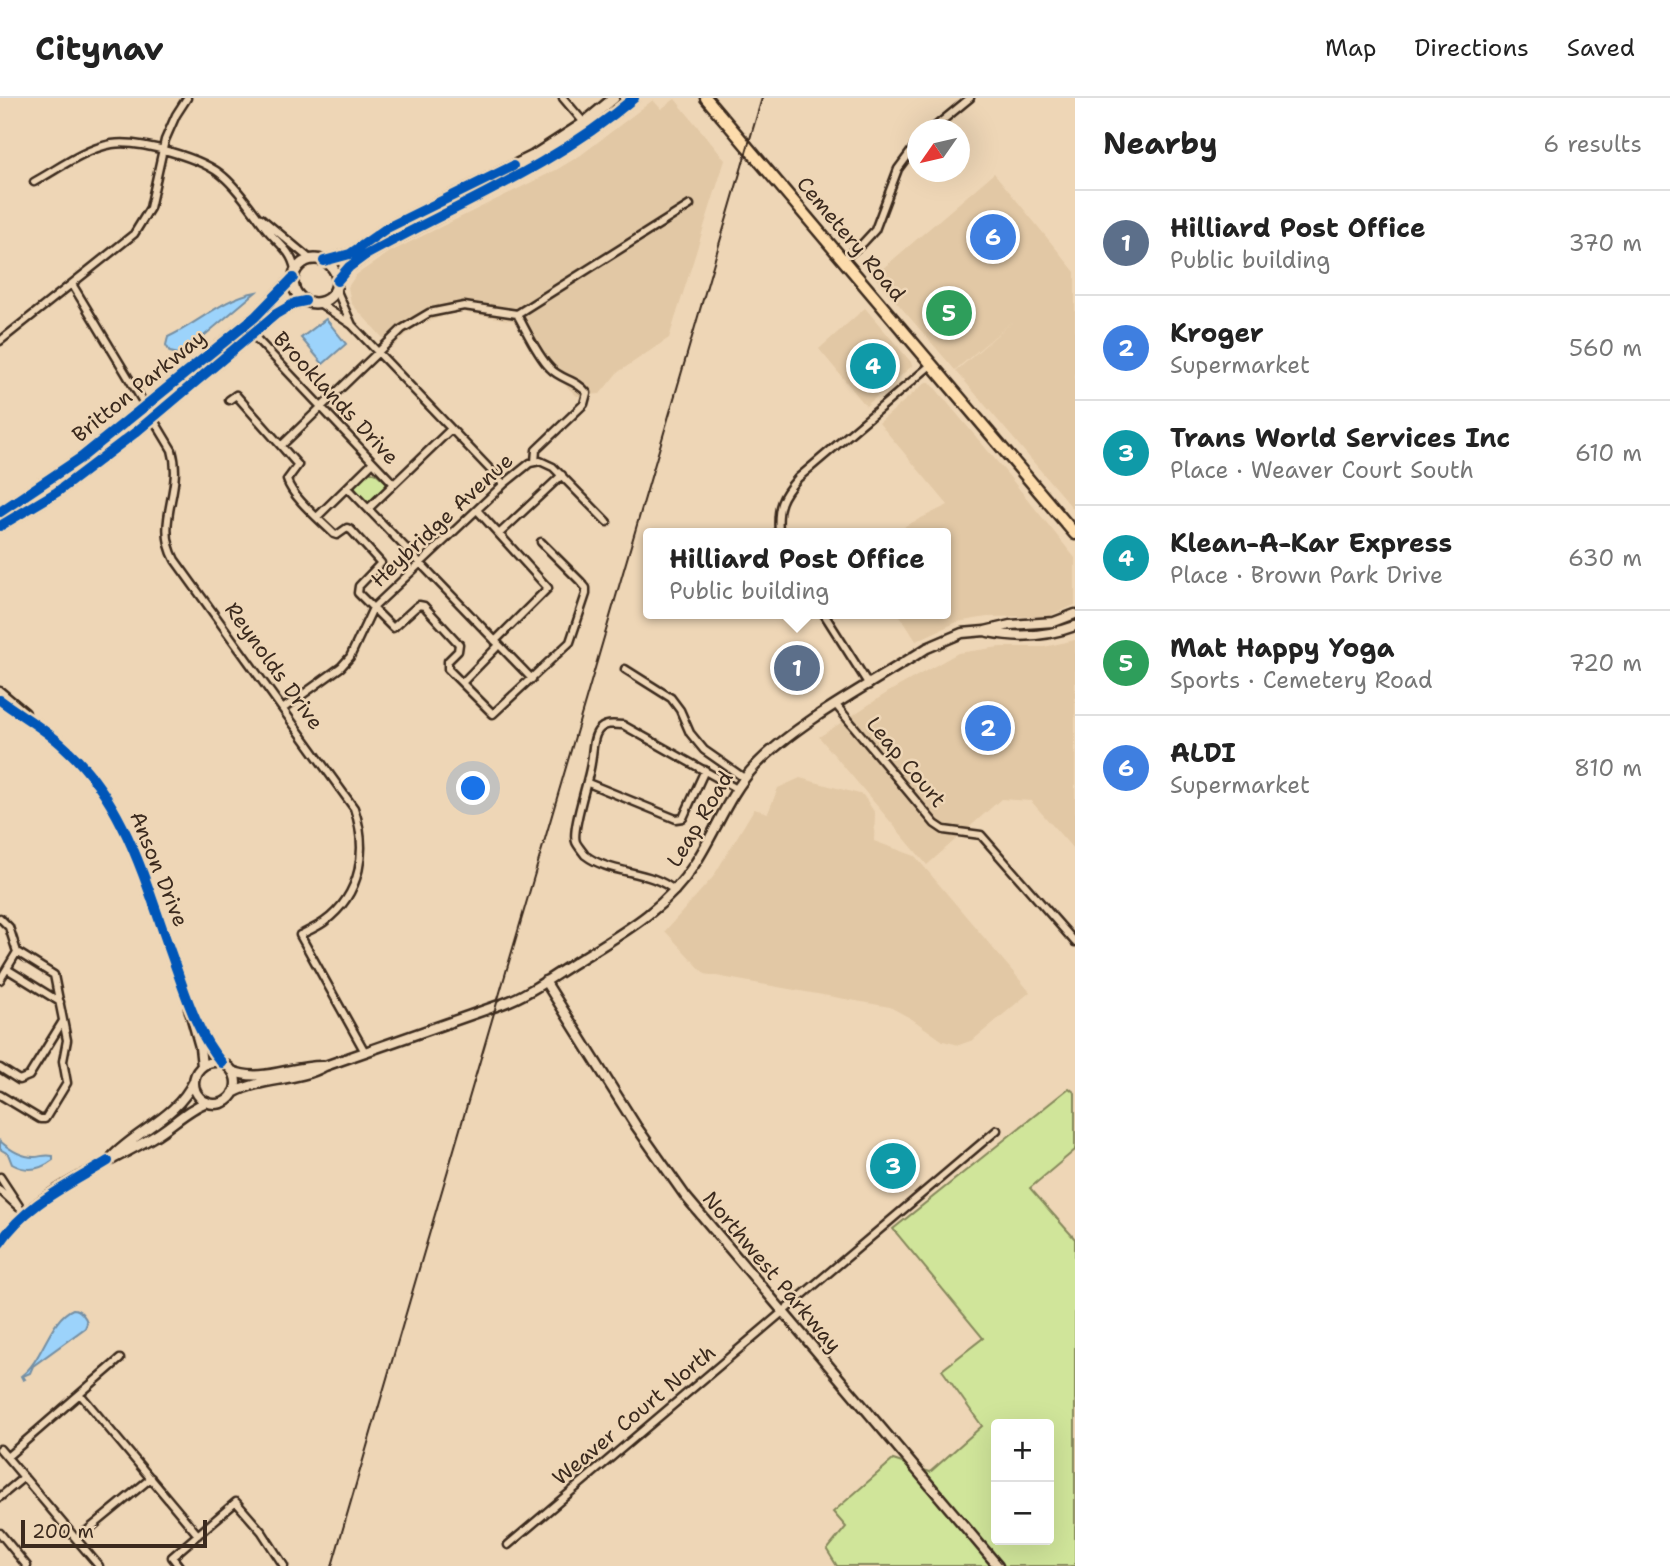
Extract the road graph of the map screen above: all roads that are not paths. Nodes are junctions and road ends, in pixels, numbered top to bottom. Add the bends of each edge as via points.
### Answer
1 (187, 98) edge
2 (563, 98) edge
3 (614, 98) edge
4 (634, 98) edge
5 (706, 98) edge
6 (970, 98) edge
7 (944, 119) edge
8 (584, 122) junction
9 (592, 132) junction
10 (162, 150) junction
11 (907, 159) edge
12 (34, 182) dead end
13 (690, 205) dead end
14 (258, 216) junction
15 (310, 259) junction
16 (842, 260) junction
17 (324, 261) junction
18 (294, 274) junction
19 (72, 284) junction
20 (336, 285) junction
21 (305, 301) junction
22 (319, 303) junction
23 (517, 314) junction
24 (352, 325) junction
25 (253, 335) junction
26 (0, 341) edge
27 (379, 353) junction
28 (932, 365) junction
29 (229, 400) dead end
30 (146, 405) junction
31 (321, 407) junction
32 (153, 418) junction
33 (451, 429) junction
34 (281, 446) junction
35 (373, 462) junction
36 (535, 462) junction
37 (562, 475) junction
38 (394, 484) junction
39 (504, 484) junction
40 (348, 488) junction
41 (368, 509) junction
42 (477, 510) junction
43 (0, 512) edge
44 (317, 517) junction
45 (607, 522) dead end
46 (0, 526) edge
47 (779, 528) edge
48 (499, 534) junction
49 (1075, 534) edge
50 (541, 542) dead end
51 (420, 564) junction
52 (373, 608) junction
53 (1075, 614) edge
54 (827, 619) edge
55 (1075, 626) edge
56 (985, 631) junction
57 (497, 643) junction
58 (625, 669) dead end
59 (532, 678) junction
60 (462, 683) junction
61 (869, 685) junction
62 (0, 692) edge
63 (0, 700) edge
64 (836, 705) junction
65 (284, 708) junction
66 (43, 729) junction
67 (705, 770) junction
68 (744, 778) junction
69 (588, 783) junction
70 (737, 789) junction
71 (675, 891) junction
72 (0, 918) edge
73 (1075, 942) edge
74 (17, 952) junction
75 (7, 969) junction
76 (0, 979) edge
77 (545, 981) junction
78 (60, 1002) junction
79 (190, 1005) junction
80 (63, 1021) junction
81 (365, 1052) junction
82 (222, 1063) junction
83 (202, 1066) junction
84 (325, 1066) junction
85 (1, 1071) edge
86 (232, 1071) junction
87 (194, 1081) junction
88 (233, 1093) junction
89 (0, 1095) edge
90 (207, 1102) junction
91 (998, 1130) dead end
92 (108, 1161) junction
93 (0, 1177) edge
94 (0, 1190) edge
95 (19, 1206) junction
96 (25, 1213) junction
97 (0, 1243) edge
98 (782, 1312) junction
99 (121, 1359) dead end
100 (80, 1394) junction
101 (0, 1449) edge
102 (7, 1457) junction
103 (24, 1477) junction
104 (151, 1478) junction
105 (0, 1497) edge
106 (0, 1533) edge
107 (198, 1535) junction
108 (76, 1539) junction
109 (508, 1545) dead end
110 (27, 1566) edge
111 (99, 1566) edge
112 (179, 1566) edge
113 (284, 1566) edge
114 (998, 1566) edge

1 - 10 street
2 - 8 street
3 - 8 main road
4 - 9 main road
5 - 16 main road, Cemetery Road
6 - 7 street
8 - 9 street
8 - 17 main road via 533,156 390,226 350,254
9 - 20 main road via 523,174 364,256
10 - 12 street via 111,145
10 - 14 street via 215,169
10 - 19 street via 145,218 123,245
11 - 16 street via 898,169 875,230
13 - 23 street
14 - 15 street
14 - 18 street via 290,255
15 - 17 main road
15 - 18 main road
16 - 28 main road, Cemetery Road
17 - 20 main road via 334,269
18 - 21 main road via 294,289
18 - 30 main road, Britton Parkway via 255,317
19 - 26 street
19 - 30 street, Reynolds Drive
20 - 22 main road
20 - 24 street
21 - 22 main road
21 - 25 main road, Britton Parkway via 284,309
22 - 24 street
23 - 27 street via 464,306 429,313 402,329
23 - 36 street via 550,368 579,383 587,393 584,404 536,450
24 - 27 street
25 - 31 street, Brooklands Drive
25 - 32 main road, Britton Parkway
27 - 31 street
27 - 33 street
28 - 47 street via 798,478 783,498
28 - 49 main road, Cemetery Road
29 - 34 street via 236,395
30 - 32 street, Reynolds Drive
30 - 43 main road, Britton Parkway via 60,473
31 - 34 street
31 - 35 street, Brooklands Drive
32 - 46 main road, Britton Parkway via 57,492
32 - 65 street, Reynolds Drive via 175,464 166,526 171,552
33 - 38 street
33 - 39 street
34 - 44 street via 299,466 288,477 288,484
35 - 38 street, Brooklands Drive
35 - 40 street
36 - 37 street, Heybridge Avenue via 545,462
36 - 39 street, Heybridge Avenue
37 - 45 street, Heybridge Avenue
37 - 48 street
38 - 41 street
39 - 42 street, Heybridge Avenue
40 - 41 street
40 - 44 street
41 - 51 street
42 - 48 street
42 - 51 street, Heybridge Avenue
44 - 52 street via 337,536 351,530 381,563 357,589
48 - 57 street via 548,588
50 - 59 street via 581,582 586,594 570,642
51 - 52 street, Heybridge Avenue
51 - 57 street
52 - 60 street via 393,628 415,608 424,606 459,644 447,665
52 - 65 street, Heybridge Avenue via 350,657
53 - 56 street, Leap Road via 1054,622
54 - 61 street
55 - 56 street, Leap Road via 1012,637
56 - 61 street, Leap Road via 949,637
57 - 59 street
57 - 60 street
58 - 68 street via 671,698 704,750
59 - 60 street via 493,714
61 - 64 street, Leap Road
62 - 66 street, Anson Drive
63 - 66 street, Anson Drive
64 - 68 street, Leap Road via 775,747
64 - 73 street, Leap Court via 935,824 944,830 981,835
65 - 81 street, Reynolds Drive via 345,794 358,821 362,849 351,890 328,919 299,935
66 - 79 street, Anson Drive via 82,765 120,819
67 - 69 street via 683,818 676,819
67 - 69 street via 623,725 611,723 595,736
67 - 70 street
68 - 70 street, Leap Road
69 - 71 street via 575,827 576,842 585,854 665,882
70 - 71 street, Leap Road
71 - 77 street, Leap Road via 641,920
72 - 74 street via 9,927
74 - 75 street
74 - 78 street via 54,975
75 - 76 street
75 - 78 street
77 - 81 street, Leap Road via 512,1000
77 - 98 street, Northwest Parkway via 664,1168
78 - 80 street
79 - 82 street, Anson Drive via 208,1045
79 - 83 street, Anson Drive
80 - 85 street via 29,1076 19,1080
80 - 89 street via 67,1083 48,1115 40,1119
81 - 84 street, Leap Road
82 - 83 street
82 - 86 street
83 - 87 street
84 - 86 street, Leap Road via 307,1065 253,1077
84 - 88 street, Leap Road
86 - 88 street
87 - 90 street via 197,1094
87 - 92 street via 172,1112
88 - 90 street via 222,1103
90 - 92 street
91 - 98 street, Weaver Court North
92 - 96 street
93 - 95 street
94 - 95 street
95 - 96 street
96 - 97 street
98 - 109 street, Weaver Court North
98 - 114 street, Northwest Parkway
99 - 100 street
100 - 102 street
100 - 104 street
101 - 102 street
102 - 103 street
103 - 105 street
103 - 108 street
104 - 107 street
104 - 108 street
106 - 110 street
107 - 112 street via 172,1558
107 - 113 street via 236,1502
108 - 111 street

